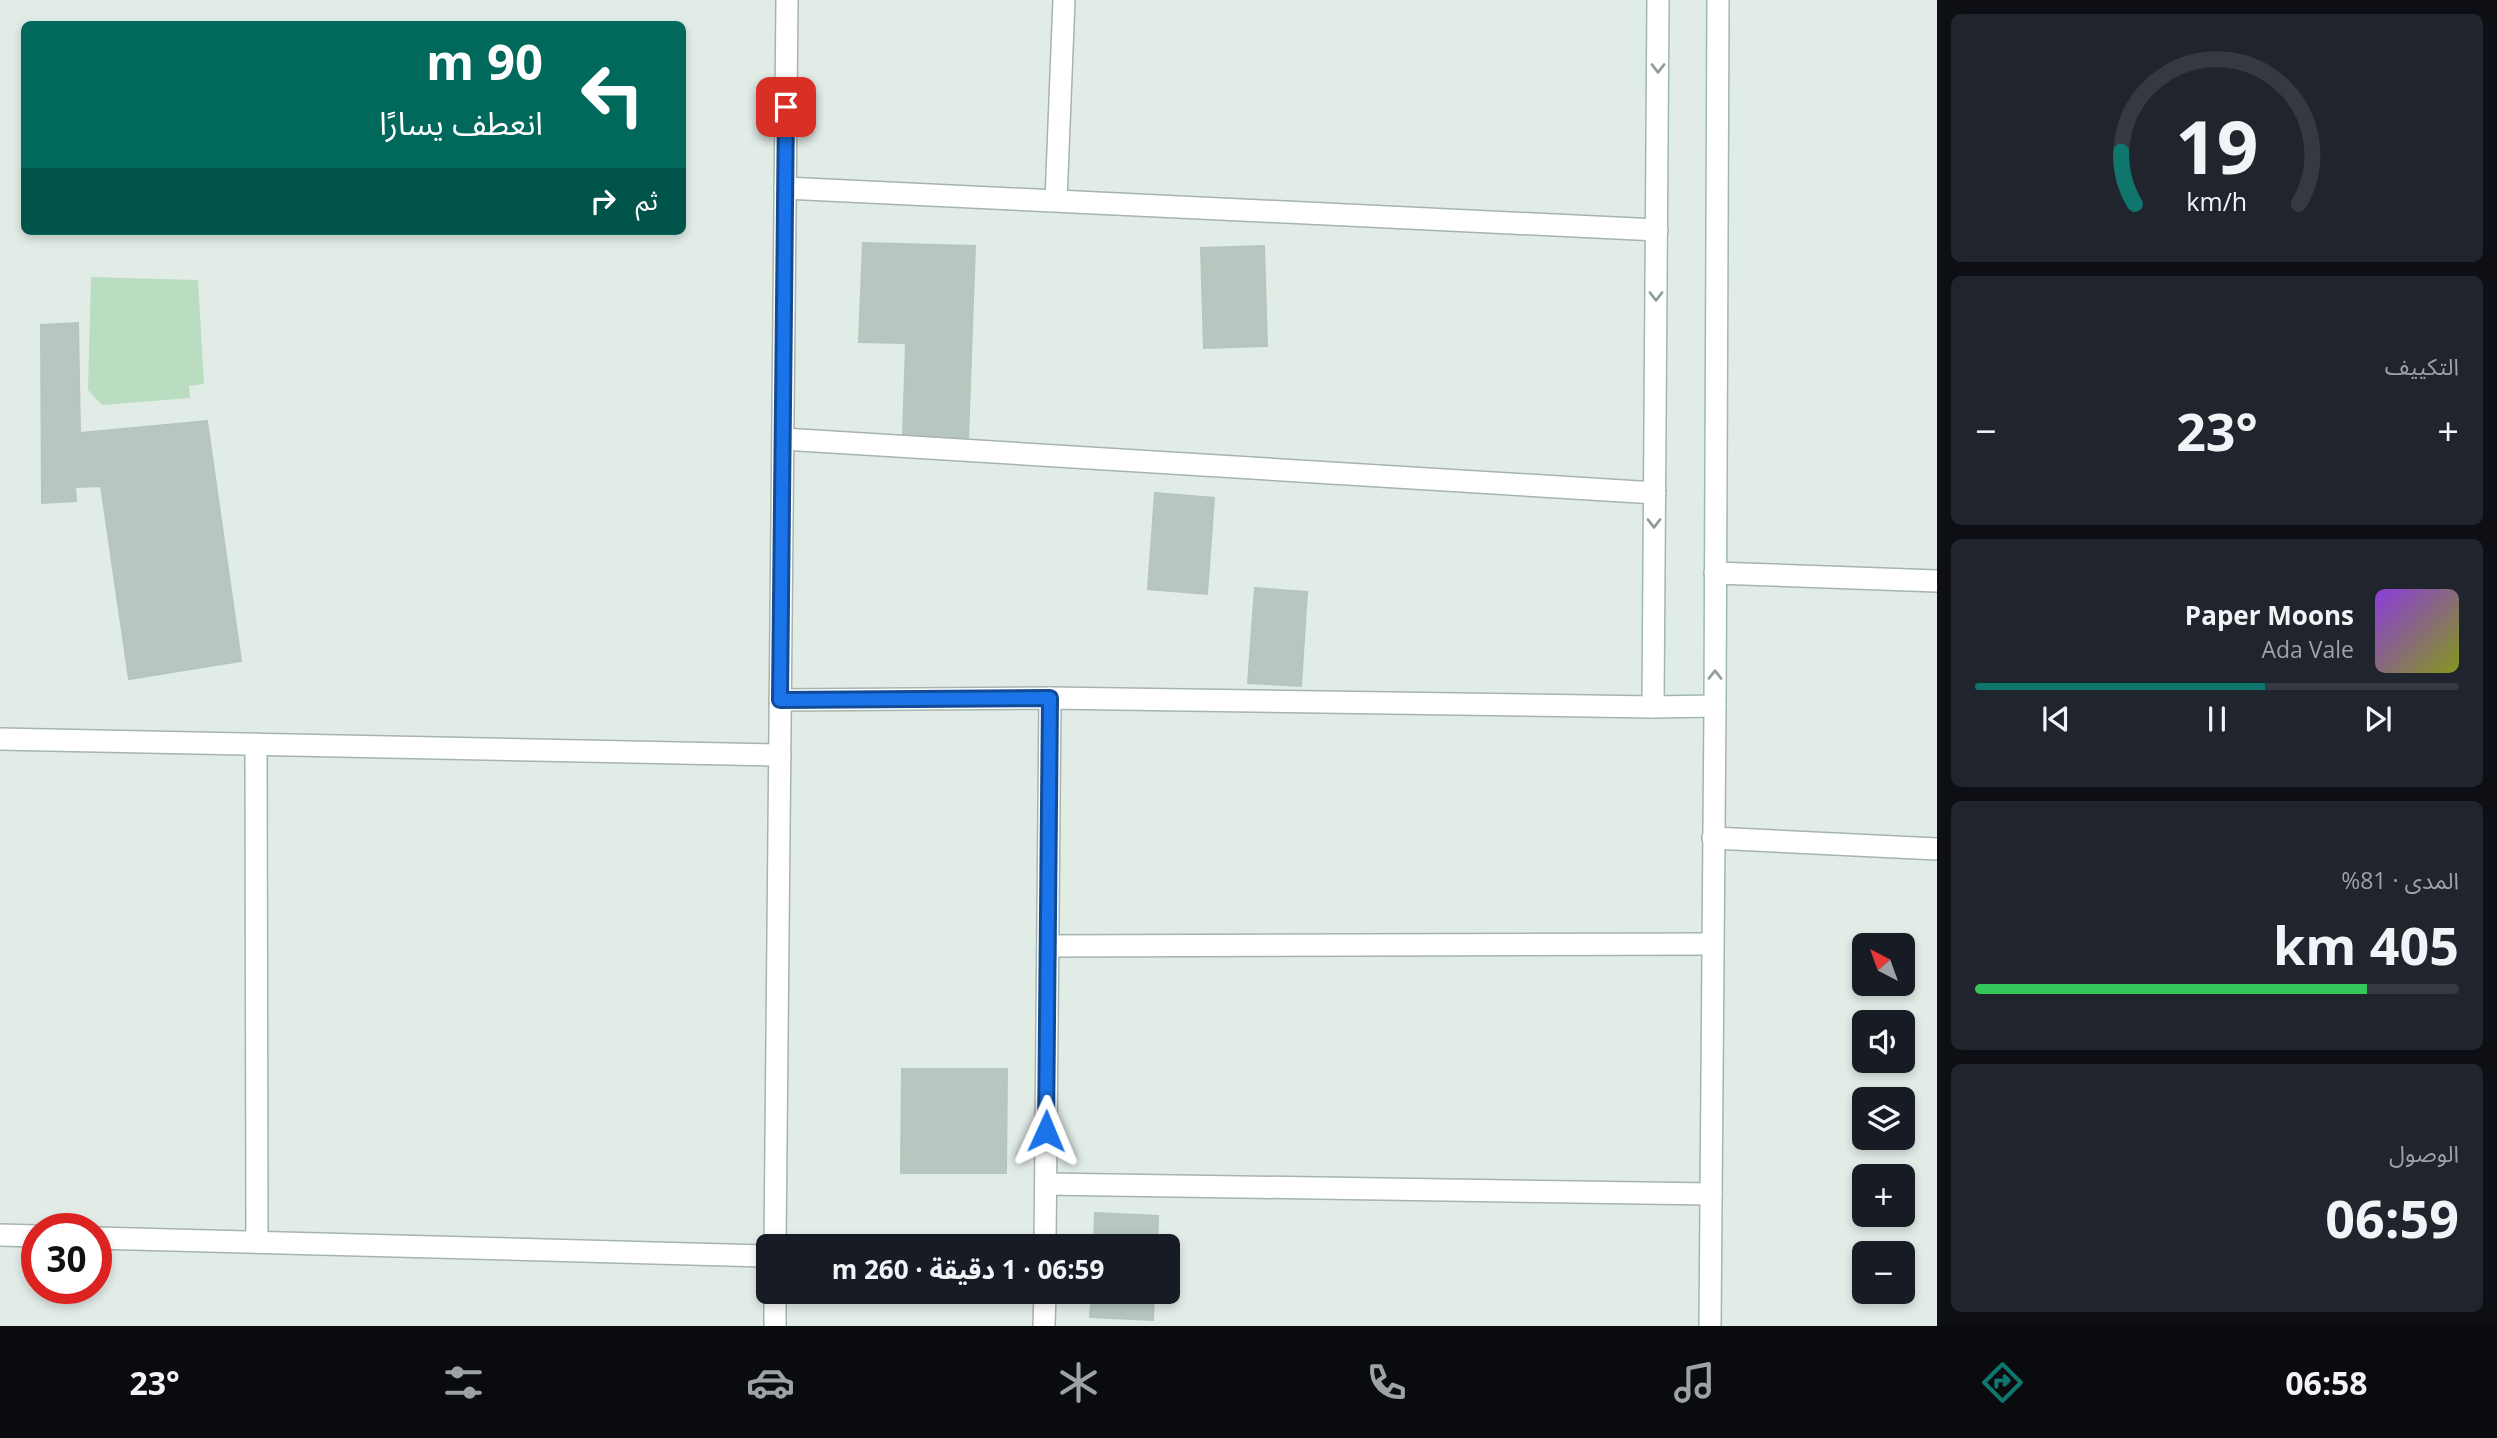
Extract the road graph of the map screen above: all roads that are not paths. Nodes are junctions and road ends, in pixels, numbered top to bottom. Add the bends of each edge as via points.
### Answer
1 (787, 0) edge
2 (1064, 0) edge
3 (1658, 0) edge
4 (1718, 0) edge
5 (785, 188) junction
6 (1056, 200) junction
7 (1657, 230) junction
8 (783, 439) junction
9 (1655, 493) junction
10 (1715, 573) junction
11 (1937, 581) edge
12 (1050, 698) junction
13 (780, 700) junction
14 (1715, 706) junction
15 (1653, 707) junction
16 (0, 739) edge
17 (256, 744) junction
18 (780, 755) junction
19 (1713, 838) junction
20 (1937, 849) edge
21 (1712, 944) junction
22 (1048, 946) junction
23 (1046, 1184) junction
24 (1711, 1194) junction
25 (775, 1234) edge
26 (1045, 1234) edge
27 (0, 1235) edge
28 (21, 1236) edge
29 (112, 1238) edge
30 (257, 1242) junction
31 (756, 1256) edge
32 (775, 1304) edge
33 (1045, 1304) edge
34 (775, 1326) edge
35 (1044, 1326) edge
36 (1710, 1326) edge

1 - 5 street
2 - 6 street
3 -> 7 street
4 - 10 street
5 - 6 street
5 - 8 street
6 - 7 street
7 -> 9 street
8 - 9 street
8 - 13 street
9 -> 15 street
10 - 11 street
14 -> 10 street
12 - 13 street
12 - 15 street
12 - 22 street
13 - 18 street
14 - 15 street
14 - 19 street
16 - 17 street
17 - 18 street
17 - 30 street
18 - 25 street
19 - 20 street
19 - 21 street
21 - 22 street
21 - 24 street
22 - 23 street
23 - 24 street
23 - 26 street
24 - 36 street
27 - 28 street
29 - 30 street
30 - 31 street
32 - 34 street
33 - 35 street

